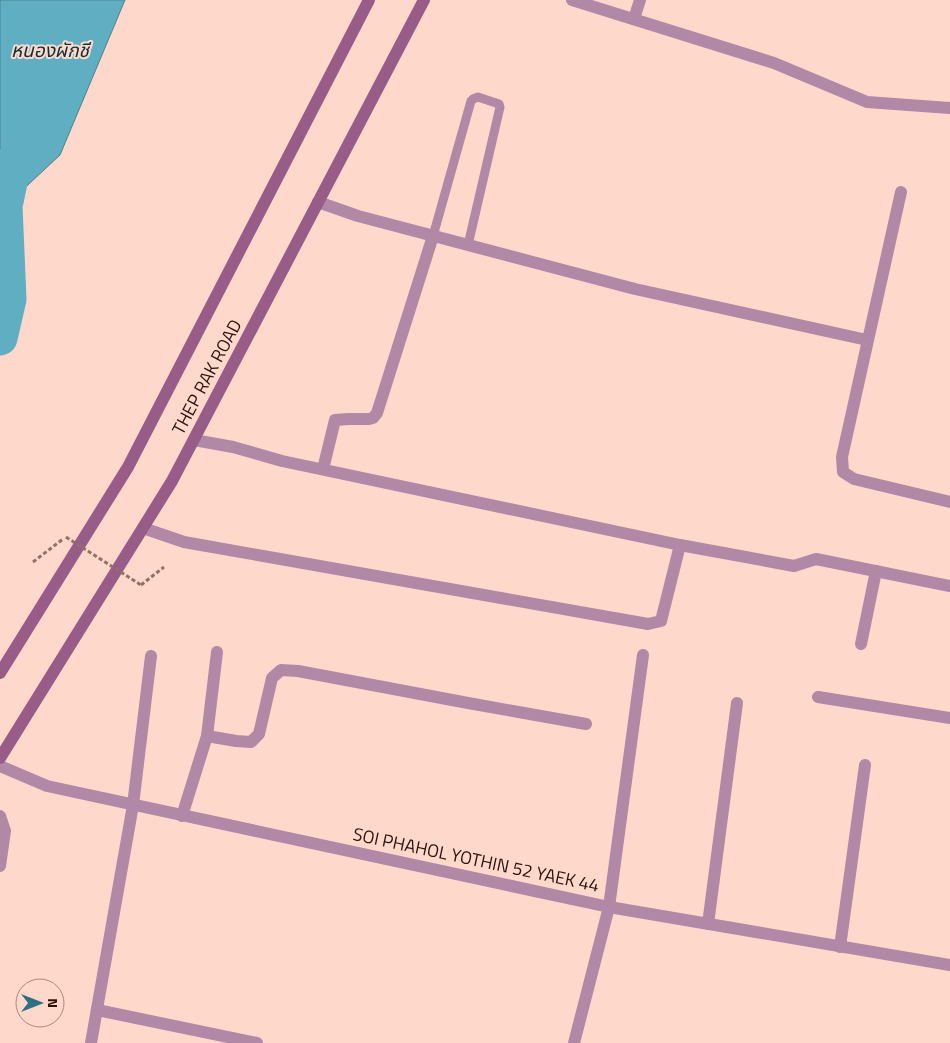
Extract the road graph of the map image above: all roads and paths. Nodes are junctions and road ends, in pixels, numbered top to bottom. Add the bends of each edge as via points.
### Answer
1 (369, 0) edge
2 (572, 0) edge
3 (640, 0) edge
4 (420, 3) edge
5 (634, 19) junction
6 (950, 108) edge
7 (901, 192) dead end
8 (318, 202) junction
9 (433, 236) junction
10 (468, 245) junction
11 (867, 340) junction
12 (194, 440) junction
13 (323, 469) junction
14 (950, 502) edge
15 (143, 528) junction
16 (680, 545) junction
17 (33, 562) dead end
18 (164, 567) dead end
19 (876, 571) junction
20 (950, 586) edge
21 (861, 644) dead end
22 (217, 652) dead end
23 (151, 656) dead end
24 (643, 656) dead end
25 (0, 673) edge
26 (818, 696) dead end
27 (736, 703) dead end
28 (950, 718) edge
29 (586, 724) dead end
30 (207, 736) junction
31 (0, 758) edge
32 (865, 765) dead end
33 (0, 766) edge
34 (133, 805) junction
35 (0, 816) edge
36 (182, 816) junction
37 (0, 866) edge
38 (609, 907) junction
39 (708, 924) junction
40 (840, 947) junction
41 (950, 965) edge
42 (97, 1010) junction
43 (91, 1043) edge
44 (257, 1043) edge
45 (574, 1043) edge

1 - 25 main road, THEP RAK ROAD via 128,466
2 - 5 street
3 - 5 street
4 - 8 main road, THEP RAK ROAD
5 - 6 street via 774,63 867,102
7 - 11 street
8 - 9 street
8 - 12 main road, THEP RAK ROAD
9 - 10 street
9 - 10 lane via 472,101 478,98 500,107
9 - 13 street via 377,413 369,419 334,420
10 - 11 street via 635,289
11 - 14 street via 842,457 843,472 854,479
12 - 13 street
12 - 15 main road, THEP RAK ROAD
13 - 16 street
15 - 16 street via 184,542 648,624 661,621
15 - 31 main road, THEP RAK ROAD
16 - 19 street via 794,566 816,559
17 - 18 path, bridge via 66,537 140,585
19 - 20 street
19 - 21 street
22 - 30 street
23 - 34 street
24 - 38 street
26 - 28 street
27 - 39 street
29 - 30 street via 281,670 272,678 259,734 251,742
30 - 36 street
32 - 40 street
33 - 34 street, SOI PHAHOL YOTHIN 52 YAEK 44 via 47,786
34 - 36 street, SOI PHAHOL YOTHIN 52 YAEK 44
34 - 42 street
35 - 37 street via 4,831
36 - 38 street, SOI PHAHOL YOTHIN 52 YAEK 44
38 - 39 street, SOI PHAHOL YOTHIN 52 YAEK 44
38 - 45 street
39 - 40 street, SOI PHAHOL YOTHIN 52 YAEK 44
40 - 41 street, SOI PHAHOL YOTHIN 52 YAEK 44
42 - 43 street
42 - 44 street

